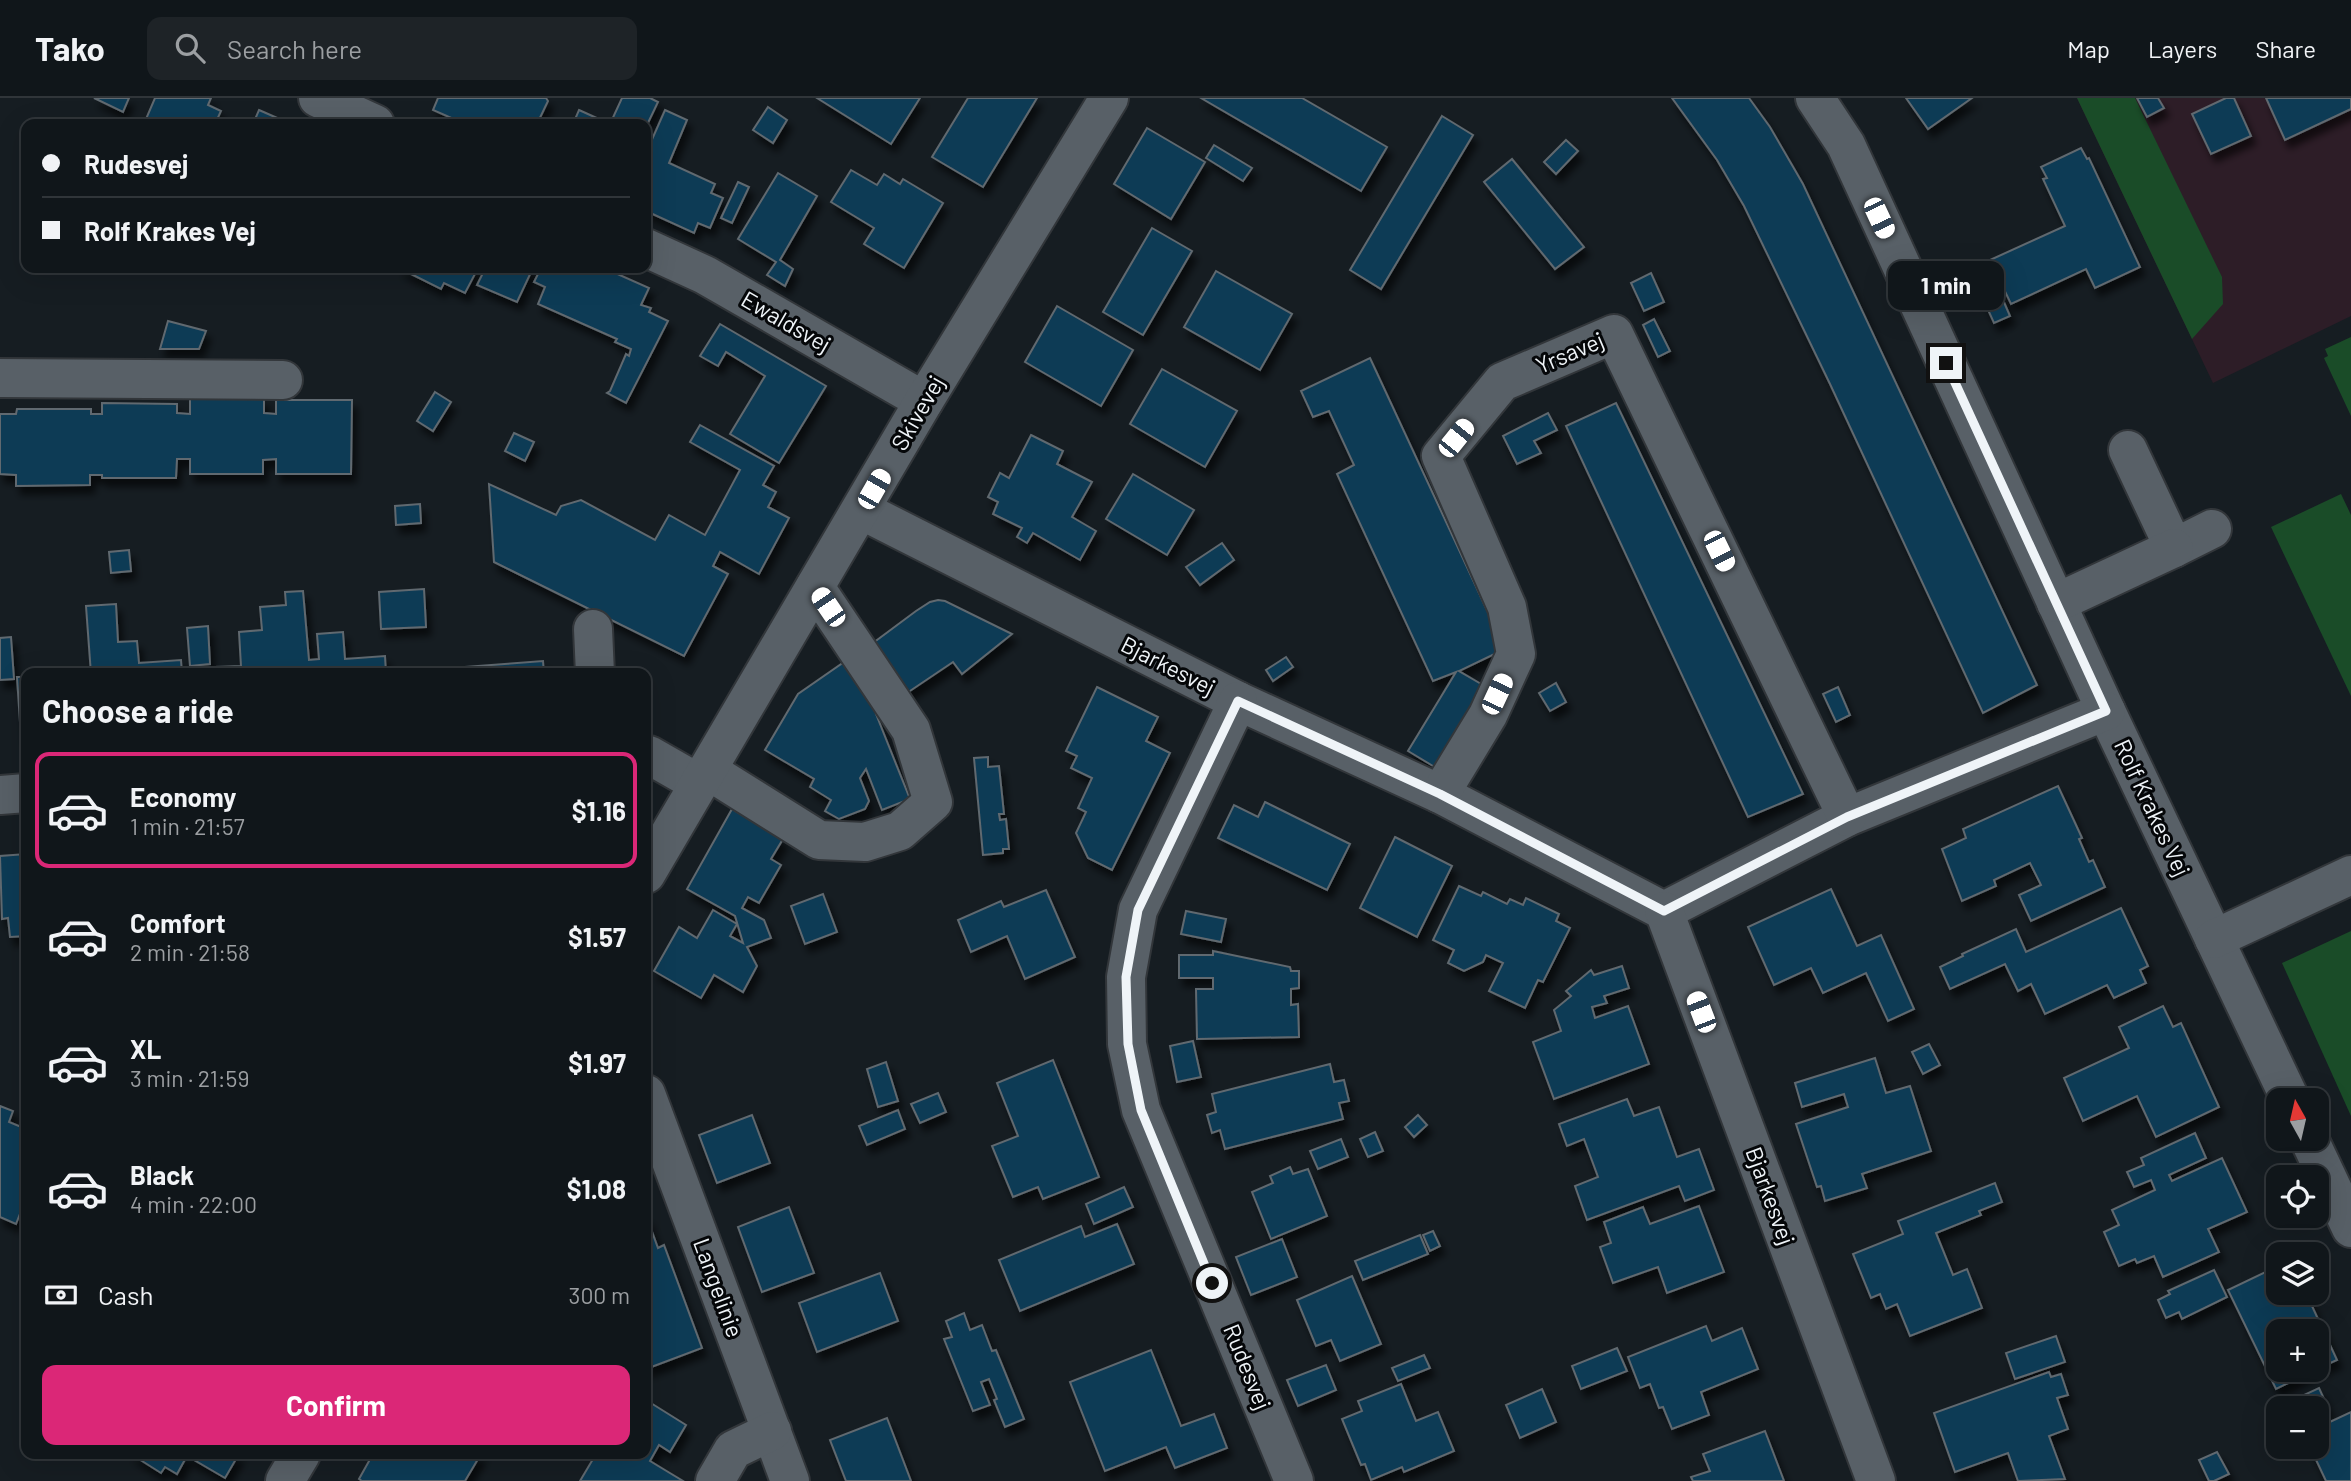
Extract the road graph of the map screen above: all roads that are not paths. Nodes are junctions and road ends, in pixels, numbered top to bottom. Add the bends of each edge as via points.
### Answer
1 (318, 98) edge
2 (1109, 98) edge
3 (1815, 98) edge
4 (363, 119) edge
5 (651, 250) edge
6 (0, 378) edge
7 (283, 380) dead end
8 (924, 401) junction
9 (2128, 450) dead end
10 (861, 510) junction
11 (2212, 529) dead end
12 (2174, 548) junction
13 (815, 587) junction
14 (2056, 603) junction
15 (593, 629) dead end
16 (595, 668) edge
17 (1238, 701) junction
18 (2106, 711) junction
19 (651, 756) edge
20 (703, 776) junction
21 (21, 793) edge
22 (1440, 794) junction
23 (0, 795) edge
24 (1847, 817) junction
25 (651, 865) edge
26 (2351, 875) edge
27 (1664, 911) junction
28 (2214, 939) junction
29 (2285, 1088) edge
30 (651, 1107) edge
31 (2315, 1152) edge
32 (2351, 1228) edge
33 (772, 1431) junction
34 (298, 1459) edge
35 (285, 1481) edge
36 (715, 1481) edge
37 (790, 1481) edge
38 (1294, 1481) edge
39 (1876, 1481) edge

1 - 4 street
2 - 8 street, Skivevej
3 - 14 street, Rolf Krakes Vej via 1846,145
5 - 8 street, Ewaldsvej via 705,275
6 - 7 street
8 - 10 street, Skivevej
9 - 12 street
10 - 13 street, Skivevej
10 - 17 street, Bjarkesvej
11 - 12 street
12 - 14 street
13 - 20 street, Skivevej
13 - 20 street via 911,730 933,802 900,831 865,842 819,839
14 - 18 street, Rolf Krakes Vej
15 - 16 street
17 - 22 street, Bjarkesvej
17 - 38 street, Rudesvej via 1138,910 1126,977 1128,1044 1141,1110
18 - 24 street
18 - 28 street, Rolf Krakes Vej
19 - 20 street
20 - 25 street, Skivevej
21 - 23 street
22 - 24 street, Yrsavej via 1488,715 1516,654 1507,607 1441,456 1502,382 1614,334
22 - 27 street, Bjarkesvej
24 - 27 street
26 - 28 street
27 - 39 street, Bjarkesvej
28 - 29 street, Rolf Krakes Vej
30 - 33 street, Langelinie
31 - 32 street
33 - 36 street via 733,1450
33 - 37 street, Langelinie
34 - 35 street

